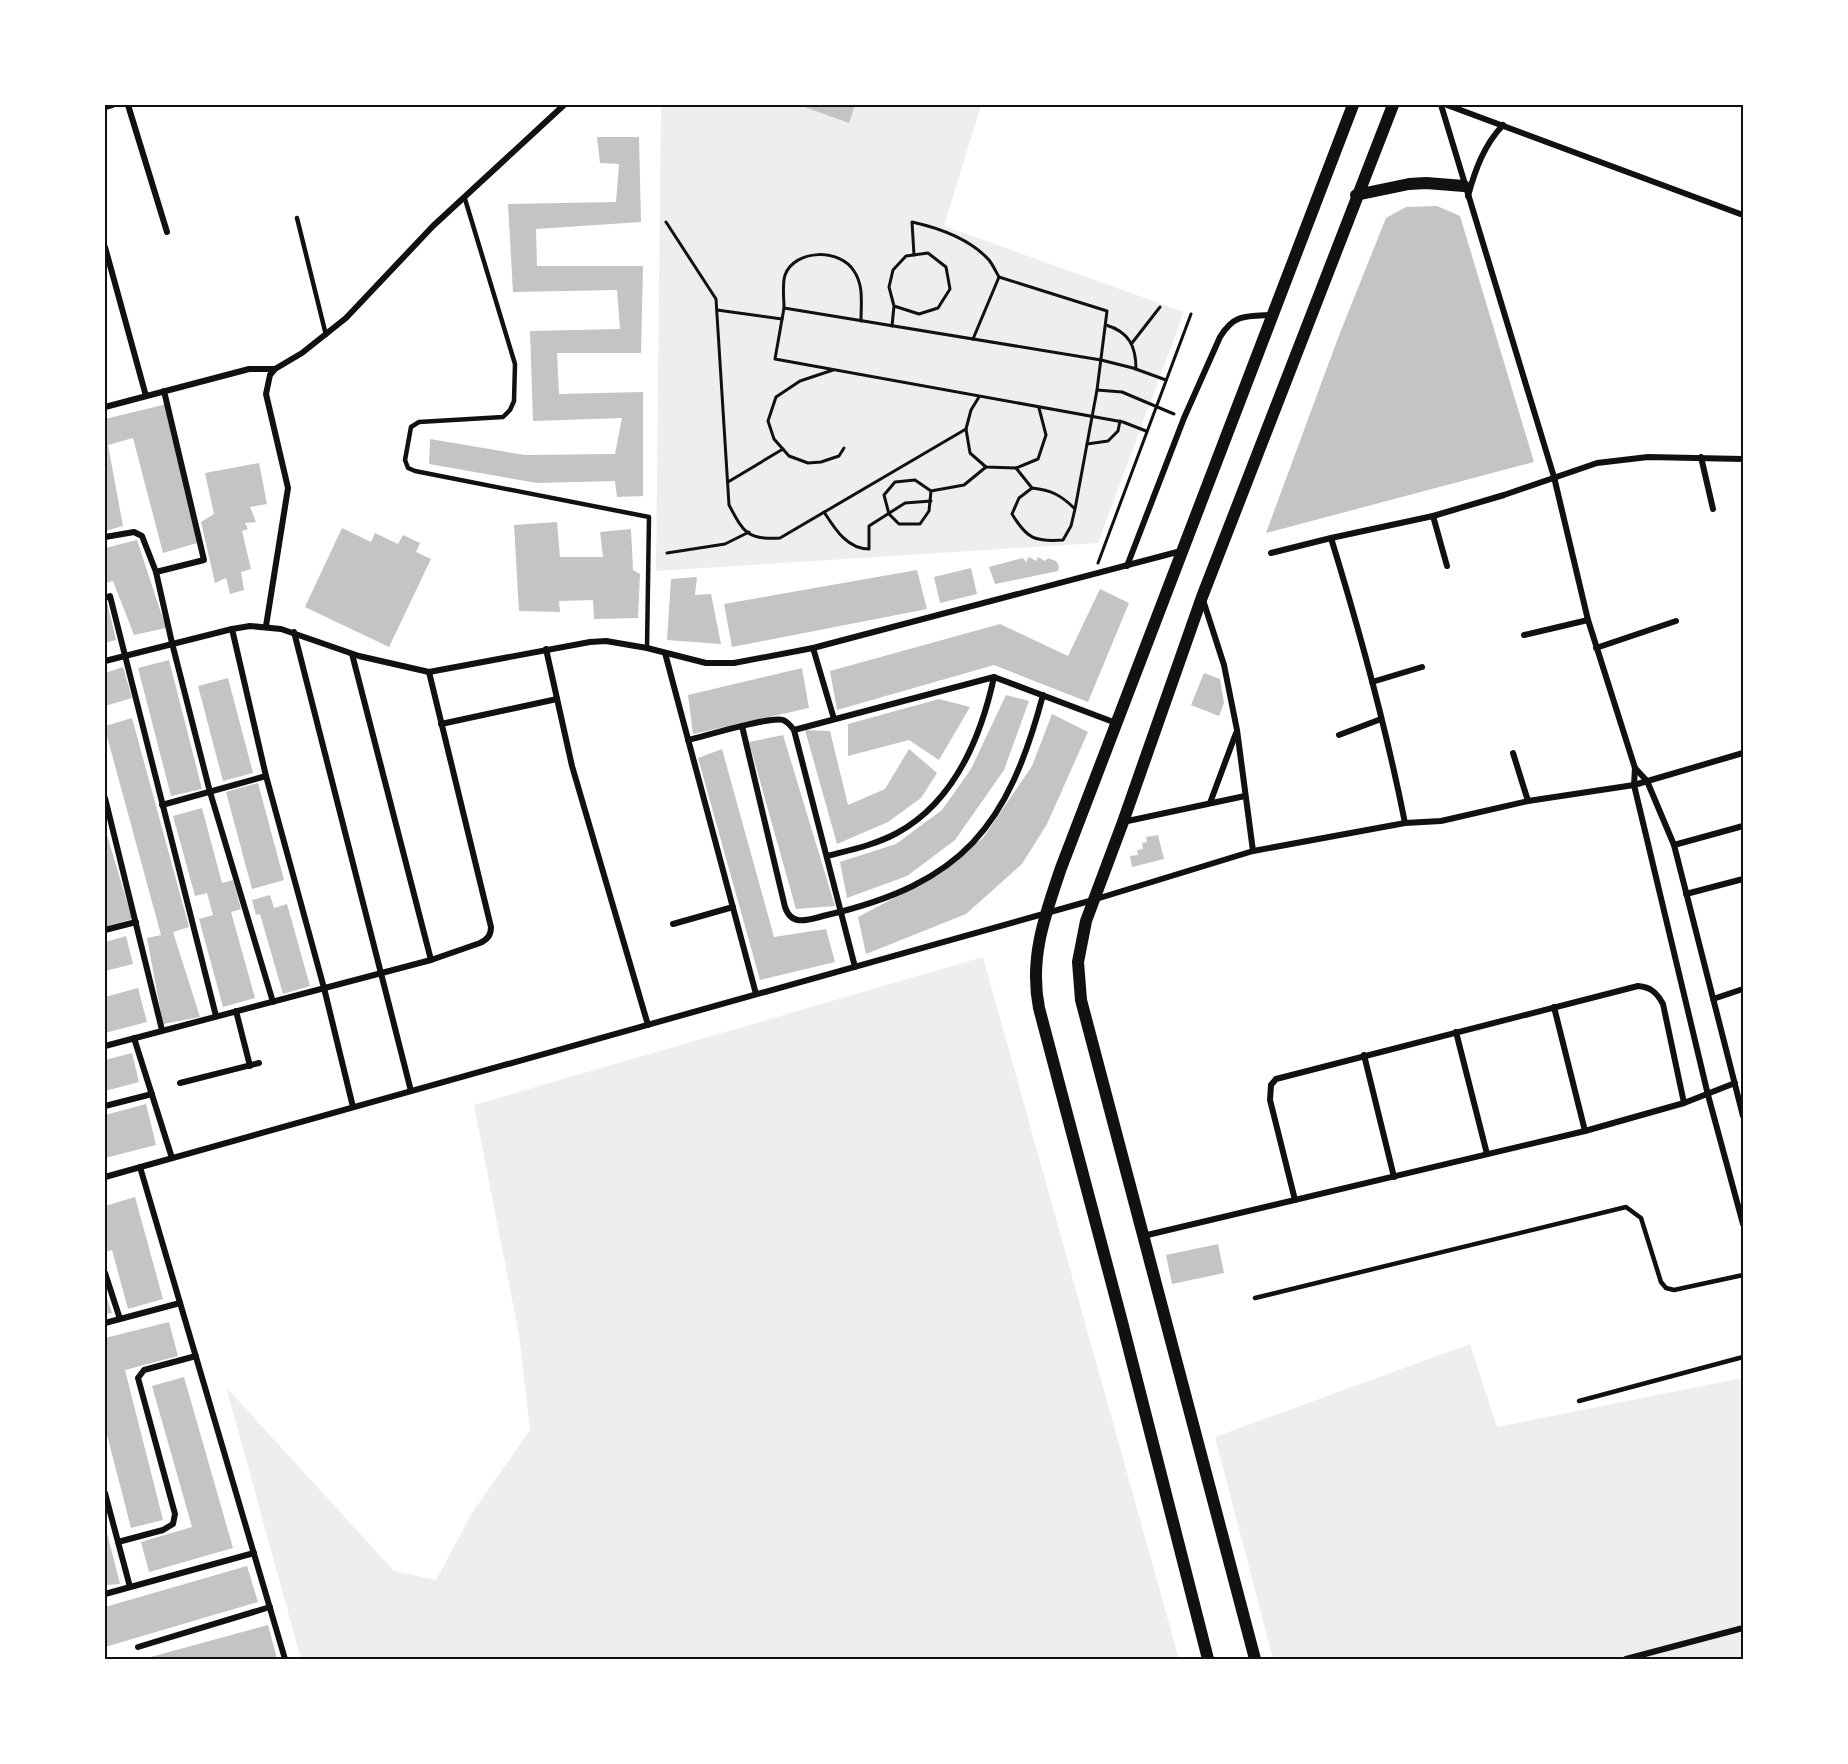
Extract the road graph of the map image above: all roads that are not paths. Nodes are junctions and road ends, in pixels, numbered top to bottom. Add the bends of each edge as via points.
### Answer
1 (112, 105) edge
2 (128, 105) edge
3 (564, 105) edge
4 (1353, 105) edge
5 (1393, 105) edge
6 (1440, 105) edge
7 (1446, 105) edge
8 (105, 107) edge
9 (1503, 125) junction
10 (1466, 192) junction
11 (1356, 195) junction
12 (465, 199) junction
13 (1743, 215) edge
14 (297, 218) dead end
15 (167, 232) dead end
16 (105, 247) edge
17 (1271, 315) junction
18 (326, 335) junction
19 (275, 369) junction
20 (164, 391) junction
21 (146, 396) junction
22 (105, 407) edge
23 (1701, 457) junction
24 (1743, 459) edge
25 (1554, 477) junction
26 (1713, 509) dead end
27 (1433, 516) junction
28 (105, 537) edge
29 (1331, 538) junction
30 (1184, 550) junction
31 (1270, 553) dead end
32 (1127, 566) junction
33 (1447, 566) dead end
34 (156, 572) junction
35 (1202, 597) junction
36 (105, 598) edge
37 (1588, 620) junction
38 (1676, 621) dead end
39 (266, 626) junction
40 (232, 629) junction
41 (294, 632) junction
42 (1524, 635) dead end
43 (172, 643) junction
44 (647, 648) junction
45 (813, 648) junction
46 (1596, 648) junction
47 (546, 650) junction
48 (665, 653) junction
49 (352, 654) junction
50 (124, 656) junction
51 (105, 661) edge
52 (1422, 667) dead end
53 (429, 672) junction
54 (994, 677) junction
55 (1372, 682) junction
56 (1043, 695) junction
57 (557, 699) junction
58 (834, 719) junction
59 (1382, 719) junction
60 (1117, 723) junction
61 (441, 724) junction
62 (742, 726) junction
63 (794, 730) junction
64 (1237, 730) junction
65 (1339, 735) dead end
66 (688, 740) junction
67 (1513, 753) dead end
68 (1743, 753) edge
69 (1635, 768) junction
70 (266, 776) junction
71 (1647, 781) junction
72 (1634, 785) junction
73 (210, 792) junction
74 (1245, 796) junction
75 (105, 798) edge
76 (1528, 801) junction
77 (1210, 803) junction
78 (162, 805) junction
79 (1123, 822) junction
80 (1405, 823) junction
81 (1743, 826) edge
82 (1674, 845) junction
83 (1253, 851) junction
84 (827, 856) junction
85 (1743, 879) edge
86 (1686, 894) junction
87 (1093, 900) junction
88 (733, 907) junction
89 (841, 912) junction
90 (1046, 913) junction
91 (136, 922) junction
92 (673, 924) dead end
93 (105, 930) edge
94 (431, 960) junction
95 (855, 967) junction
96 (381, 973) junction
97 (324, 988) junction
98 (1743, 989) edge
99 (756, 994) junction
100 (1713, 999) junction
101 (273, 1002) junction
102 (1554, 1007) junction
103 (236, 1011) junction
104 (216, 1016) junction
105 (648, 1025) junction
106 (162, 1030) junction
107 (1456, 1032) junction
108 (134, 1038) junction
109 (105, 1046) edge
110 (1364, 1056) junction
111 (259, 1063) dead end
112 (250, 1066) junction
113 (180, 1083) dead end
114 (1735, 1083) junction
115 (411, 1091) junction
116 (152, 1094) junction
117 (1708, 1095) junction
118 (1684, 1103) junction
119 (105, 1106) edge
120 (353, 1107) junction
121 (1743, 1116) edge
122 (1585, 1131) junction
123 (1486, 1154) junction
124 (172, 1158) junction
125 (140, 1167) junction
126 (1394, 1176) junction
127 (105, 1177) edge
128 (1295, 1200) junction
129 (1743, 1224) edge
130 (1143, 1236) junction
131 (105, 1273) edge
132 (1743, 1275) edge
133 (1255, 1298) dead end
134 (180, 1303) junction
135 (120, 1319) junction
136 (105, 1323) edge
137 (196, 1356) junction
138 (1743, 1357) edge
139 (1579, 1401) dead end
140 (105, 1494) edge
141 (118, 1542) junction
142 (254, 1553) junction
143 (130, 1587) junction
144 (105, 1594) edge
145 (270, 1607) junction
146 (1743, 1628) edge
147 (138, 1647) dead end
148 (285, 1659) edge
149 (1208, 1659) edge
150 (1255, 1659) edge
151 (1626, 1659) edge

1 - 8 street
2 - 15 street
3 - 12 street
4 - 17 main road
5 - 11 main road
6 - 10 street
7 - 9 street
9 - 10 street via 1485,149
9 - 13 street
10 - 11 main road via 1426,183
10 - 25 street
11 - 35 main road
12 - 18 street via 433,226
12 - 44 lane via 515,364 514,401 502,417 419,422 411,427 405,460 408,468 650,517
14 - 18 lane
16 - 21 street
17 - 30 main road
17 - 32 street via 1235,319 1220,337
18 - 19 street
19 - 20 street via 249,369
19 - 39 street via 266,394 288,496
20 - 21 street
20 - 34 street via 204,560
21 - 22 street
23 - 24 street
23 - 25 street via 1615,460
23 - 26 street
25 - 27 street
25 - 37 street
27 - 29 street
27 - 33 street
28 - 34 street via 134,532 142,536
29 - 31 street
29 - 55 street
30 - 32 street
30 - 60 main road
32 - 45 street
34 - 43 street
35 - 64 street via 1224,665
35 - 79 main road
36 - 50 street via 110,596
37 - 42 street
37 - 46 street
38 - 46 street
39 - 40 street
39 - 41 street
40 - 43 street
40 - 70 street
41 - 49 street
41 - 96 street
43 - 50 street
43 - 73 street
44 - 47 street via 606,641
44 - 48 street
45 - 48 street via 720,664
45 - 58 street
46 - 69 street
47 - 53 street
47 - 57 street
48 - 66 street
49 - 53 street
49 - 94 street
50 - 51 street
50 - 78 street
52 - 55 street
53 - 61 street
54 - 56 street
54 - 58 street
54 - 84 street via 986,711 970,750 955,778 929,810 886,839
55 - 59 street
56 - 60 street
56 - 89 street via 1017,776 982,832 946,867 920,883
57 - 61 street
57 - 105 street via 572,766
58 - 63 street
59 - 65 street
59 - 80 street
60 - 90 main road
61 - 94 street via 491,934 480,943
62 - 63 street via 778,720
62 - 66 street
62 - 89 street via 788,915 802,921
63 - 84 street
64 - 74 street
64 - 77 street
66 - 88 street
67 - 76 street
68 - 71 street
69 - 71 street
69 - 72 street
70 - 73 street
70 - 97 street
71 - 72 street
71 - 82 street
72 - 76 street
72 - 117 street
73 - 78 street
73 - 101 street
74 - 77 street
74 - 83 street
75 - 91 street
76 - 80 street via 1441,821
77 - 79 street
78 - 104 street
79 - 87 main road
80 - 83 street
81 - 82 street
82 - 86 street
83 - 87 street
84 - 89 street
85 - 86 street
86 - 100 street
87 - 90 street
87 - 130 main road via 1082,934 1078,985
88 - 92 street
88 - 99 street
89 - 95 street
90 - 95 street
90 - 149 main road via 1036,958 1039,1008
91 - 93 street
91 - 106 street
94 - 96 street
95 - 99 street
96 - 97 street
96 - 115 street
97 - 101 street
97 - 120 street
98 - 100 street
99 - 105 street
100 - 114 street
101 - 103 street
102 - 107 street
102 - 118 street via 1638,986 1658,994
102 - 122 street
103 - 104 street
103 - 112 street
104 - 106 street
105 - 115 street
106 - 108 street
107 - 110 street
107 - 123 street
108 - 109 street
108 - 116 street
110 - 126 street
110 - 128 street via 1276,1079 1271,1085 1270,1100
111 - 112 street
112 - 113 street
114 - 117 street
114 - 121 street
115 - 120 street
116 - 119 street
116 - 124 street
117 - 118 street
117 - 129 street
118 - 122 street
120 - 124 street
122 - 123 street
123 - 126 street
124 - 125 street
125 - 127 street
125 - 134 street
126 - 128 street
128 - 130 street
130 - 150 main road
131 - 135 street
132 - 133 lane via 1674,1290 1666,1288 1641,1218 1626,1207
134 - 135 street
134 - 137 street
135 - 136 street
137 - 141 street via 144,1370 138,1378 175,1514 173,1524 163,1530
137 - 142 street
138 - 139 lane
140 - 141 street
141 - 143 street
142 - 143 street
142 - 145 street
143 - 144 street
145 - 147 street
145 - 148 street
146 - 151 street

